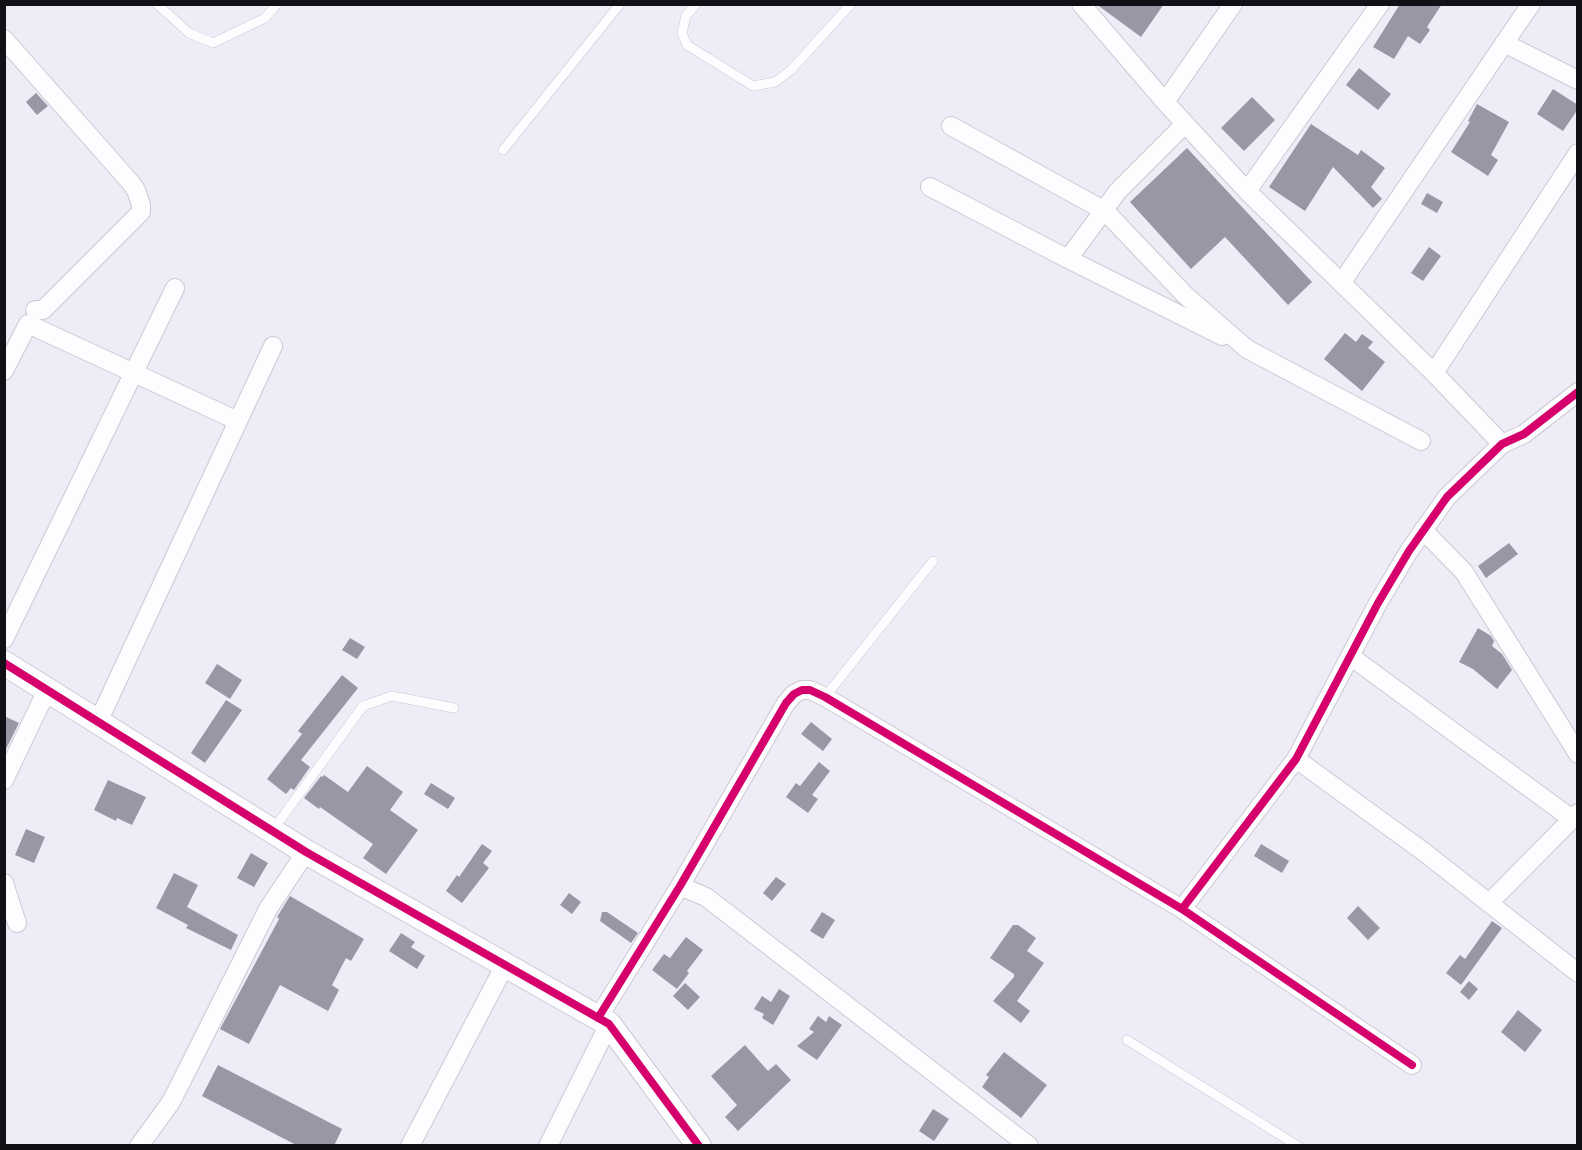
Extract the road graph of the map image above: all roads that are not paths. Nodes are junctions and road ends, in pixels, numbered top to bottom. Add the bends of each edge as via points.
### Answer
1 (158, 4) edge
2 (277, 4) edge
3 (620, 4) edge
4 (696, 4) edge
5 (851, 4) edge
6 (1233, 4) edge
7 (1380, 4) edge
8 (1531, 4) edge
9 (1084, 5) edge
10 (4, 39) edge
11 (1504, 43) junction
12 (1578, 80) edge
13 (1165, 102) junction
14 (1185, 124) junction
15 (951, 126) dead end
16 (503, 150) dead end
17 (1578, 153) edge
18 (930, 188) dead end
19 (1247, 191) junction
20 (1105, 211) junction
21 (1068, 259) junction
22 (1342, 282) junction
23 (175, 288) dead end
24 (35, 310) dead end
25 (273, 346) dead end
26 (1247, 349) junction
27 (4, 371) edge
28 (134, 373) junction
29 (1434, 373) junction
30 (1578, 392) edge
31 (238, 421) junction
32 (1421, 441) dead end
33 (1502, 444) junction
34 (1423, 530) junction
35 (933, 561) dead end
36 (4, 639) edge
37 (1350, 656) junction
38 (4, 663) edge
39 (47, 690) junction
40 (825, 697) junction
41 (454, 708) dead end
42 (98, 722) junction
43 (1578, 754) edge
44 (1296, 759) junction
45 (4, 780) edge
46 (1575, 816) edge
47 (271, 832) junction
48 (306, 852) junction
49 (4, 883) edge
50 (680, 886) junction
51 (1489, 903) junction
52 (1182, 909) junction
53 (17, 923) dead end
54 (505, 965) junction
55 (1578, 973) edge
56 (604, 1021) junction
57 (1127, 1040) dead end
58 (1413, 1065) dead end
59 (1287, 1137) junction
60 (140, 1146) edge
61 (410, 1146) edge
62 (548, 1146) edge
63 (699, 1146) edge
64 (1029, 1146) edge
65 (1280, 1146) edge
66 (1298, 1146) edge

1 - 2 lane via 189,33 213,43 265,18
3 - 16 lane
4 - 5 lane via 686,16 682,33 687,45 753,86 775,82 791,70
6 - 13 street
7 - 19 street
8 - 11 street
9 - 13 street
10 - 24 street via 131,183 141,205 141,212 43,310
11 - 12 street
11 - 22 street
13 - 14 street
14 - 19 street
14 - 20 street via 1118,191
15 - 20 street
17 - 29 street
18 - 21 street
19 - 22 street
20 - 21 street
20 - 26 street via 1185,295
21 - 26 street
22 - 29 street
23 - 28 street
25 - 31 street
26 - 32 street
27 - 28 street via 28,324
28 - 31 street
28 - 36 street
29 - 33 street
30 - 33 street via 1524,434
31 - 42 street
33 - 34 street via 1447,498
34 - 37 street
34 - 43 street via 1464,572
35 - 40 lane
37 - 44 street
37 - 46 street
38 - 39 street
39 - 42 street
39 - 45 street
40 - 50 street via 802,690 786,703
40 - 52 street
41 - 47 lane via 392,696 363,706
42 - 47 street
44 - 51 street
44 - 52 street
46 - 51 street
47 - 48 street
48 - 54 street
48 - 60 street via 268,909 171,1102
49 - 53 street
50 - 56 street
50 - 64 street via 706,897
51 - 55 street
52 - 58 street
54 - 56 street
54 - 61 street
56 - 62 street
56 - 63 street
57 - 59 lane
59 - 65 lane
59 - 66 lane

